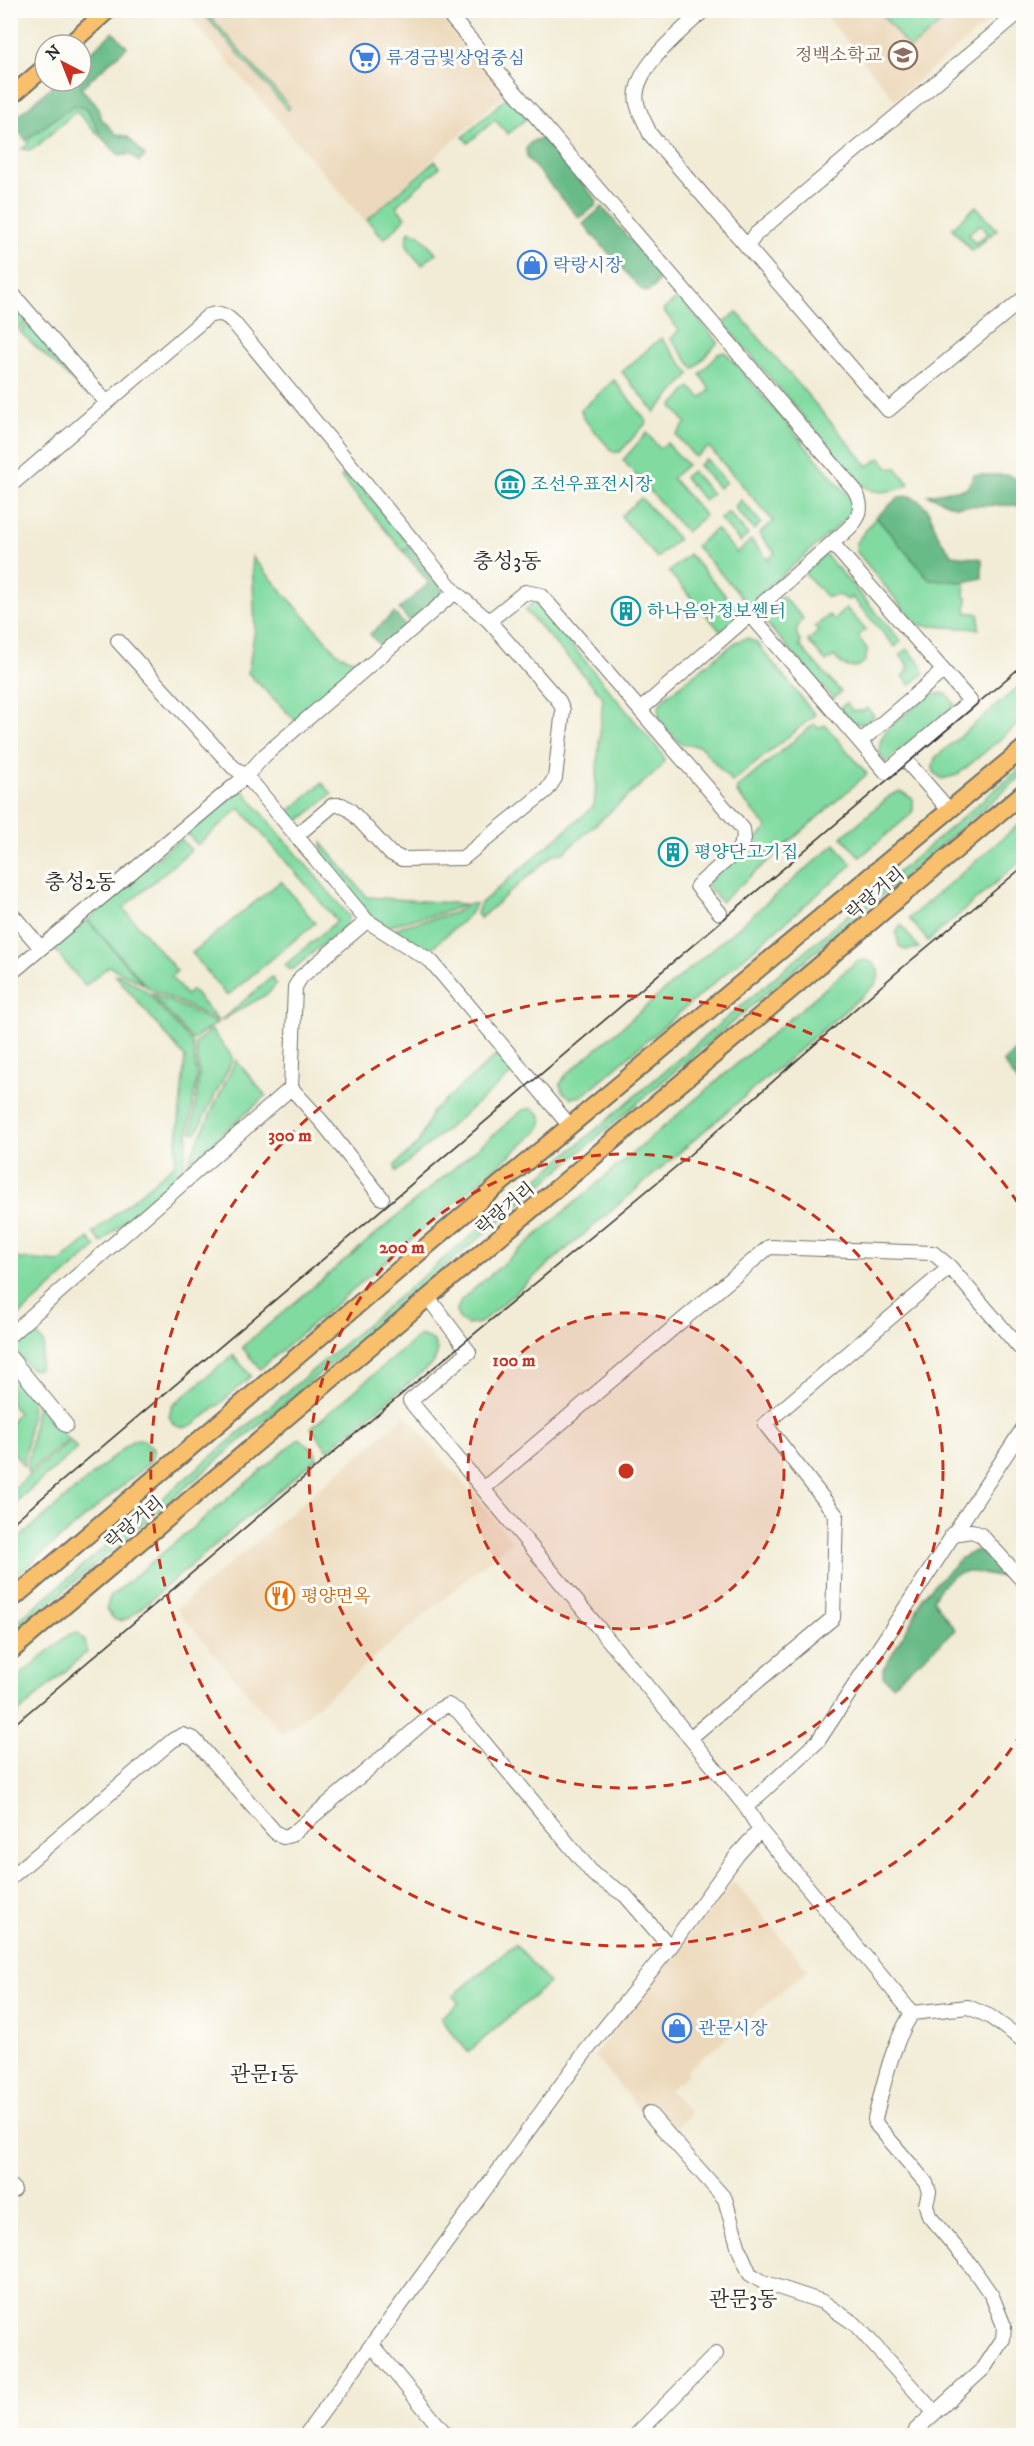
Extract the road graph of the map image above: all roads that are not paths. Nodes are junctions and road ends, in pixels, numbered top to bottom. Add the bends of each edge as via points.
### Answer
1 (108, 10) edge
2 (445, 10) edge
3 (704, 10) edge
4 (1022, 10) edge
5 (82, 33) edge
6 (33, 77) edge
7 (10, 97) edge
8 (747, 247) junction
9 (10, 291) edge
10 (1023, 298) edge
11 (107, 403) junction
12 (10, 486) edge
13 (832, 543) junction
14 (455, 592) junction
15 (750, 614) junction
16 (489, 621) junction
17 (118, 641) dead end
18 (943, 671) junction
19 (640, 710) junction
20 (860, 742) junction
21 (1023, 748) edge
22 (903, 757) junction
23 (246, 776) junction
24 (1023, 792) edge
25 (949, 810) junction
26 (296, 836) junction
27 (10, 912) edge
28 (720, 912) dead end
29 (367, 921) junction
30 (41, 948) junction
31 (10, 974) edge
32 (291, 1088) junction
33 (570, 1126) junction
34 (382, 1198) dead end
35 (950, 1267) junction
36 (429, 1299) junction
37 (10, 1335) edge
38 (1019, 1347) dead end
39 (10, 1357) edge
40 (66, 1425) dead end
41 (1023, 1427) edge
42 (483, 1489) junction
43 (952, 1533) junction
44 (1023, 1582) edge
45 (10, 1601) edge
46 (10, 1652) edge
47 (690, 1738) junction
48 (746, 1807) junction
49 (760, 1830) junction
50 (10, 1878) edge
51 (670, 1947) junction
52 (912, 2013) junction
53 (1023, 2042) edge
54 (649, 2113) dead end
55 (372, 2345) junction
56 (716, 2354) dead end
57 (934, 2412) junction
58 (445, 2435) edge
59 (305, 2436) edge
60 (635, 2436) edge
61 (920, 2436) edge

1 - 5 main road
2 - 13 street via 854,489 861,501 860,514
3 - 8 street via 646,68 638,83 636,103 650,134
4 - 8 street via 756,234
6 - 7 main road
8 - 10 street via 888,410
9 - 11 street
11 - 12 street
11 - 14 street via 208,316 227,316
13 - 15 street
13 - 18 street
14 - 16 street
14 - 23 street via 265,755
15 - 19 street
15 - 20 street
16 - 19 street via 525,592 541,596
16 - 26 street via 563,710 555,778 547,790 463,858 402,859 390,853 342,805 333,805
17 - 23 street via 233,767
18 - 20 street
18 - 22 street via 970,701
19 - 28 street via 743,829 744,839 738,850 697,886
20 - 22 street via 886,772
21 - 25 main road, 락랑거리
22 - 25 street
23 - 26 street
23 - 30 street
24 - 36 main road, 락랑거리
25 - 33 main road, 락랑거리
26 - 29 street
27 - 30 street
29 - 32 street via 301,977 296,987
29 - 33 street via 431,961
30 - 31 street
32 - 34 street
32 - 37 street
33 - 45 main road, 락랑거리
35 - 38 street
35 - 42 street via 933,1253 769,1247
35 - 47 street via 765,1424 836,1515 832,1618
36 - 42 street via 469,1352 410,1401
36 - 46 main road, 락랑거리
39 - 40 street
41 - 43 street
42 - 47 street
43 - 44 street via 972,1531 981,1535
43 - 48 street via 818,1741
47 - 48 street
48 - 49 street
49 - 51 street
49 - 52 street
50 - 51 street via 183,1735 194,1739 283,1837 291,1835 448,1705 459,1711 594,1875 625,1895
51 - 55 street via 586,2051
52 - 53 street via 968,2007 989,2016
52 - 57 street via 890,2063 876,2124 926,2183 929,2216 992,2296 1004,2326 1004,2339 984,2368
54 - 57 street via 725,2199 750,2274 823,2302 855,2324
55 - 58 street
55 - 59 street
56 - 60 street
57 - 61 street via 916,2430

